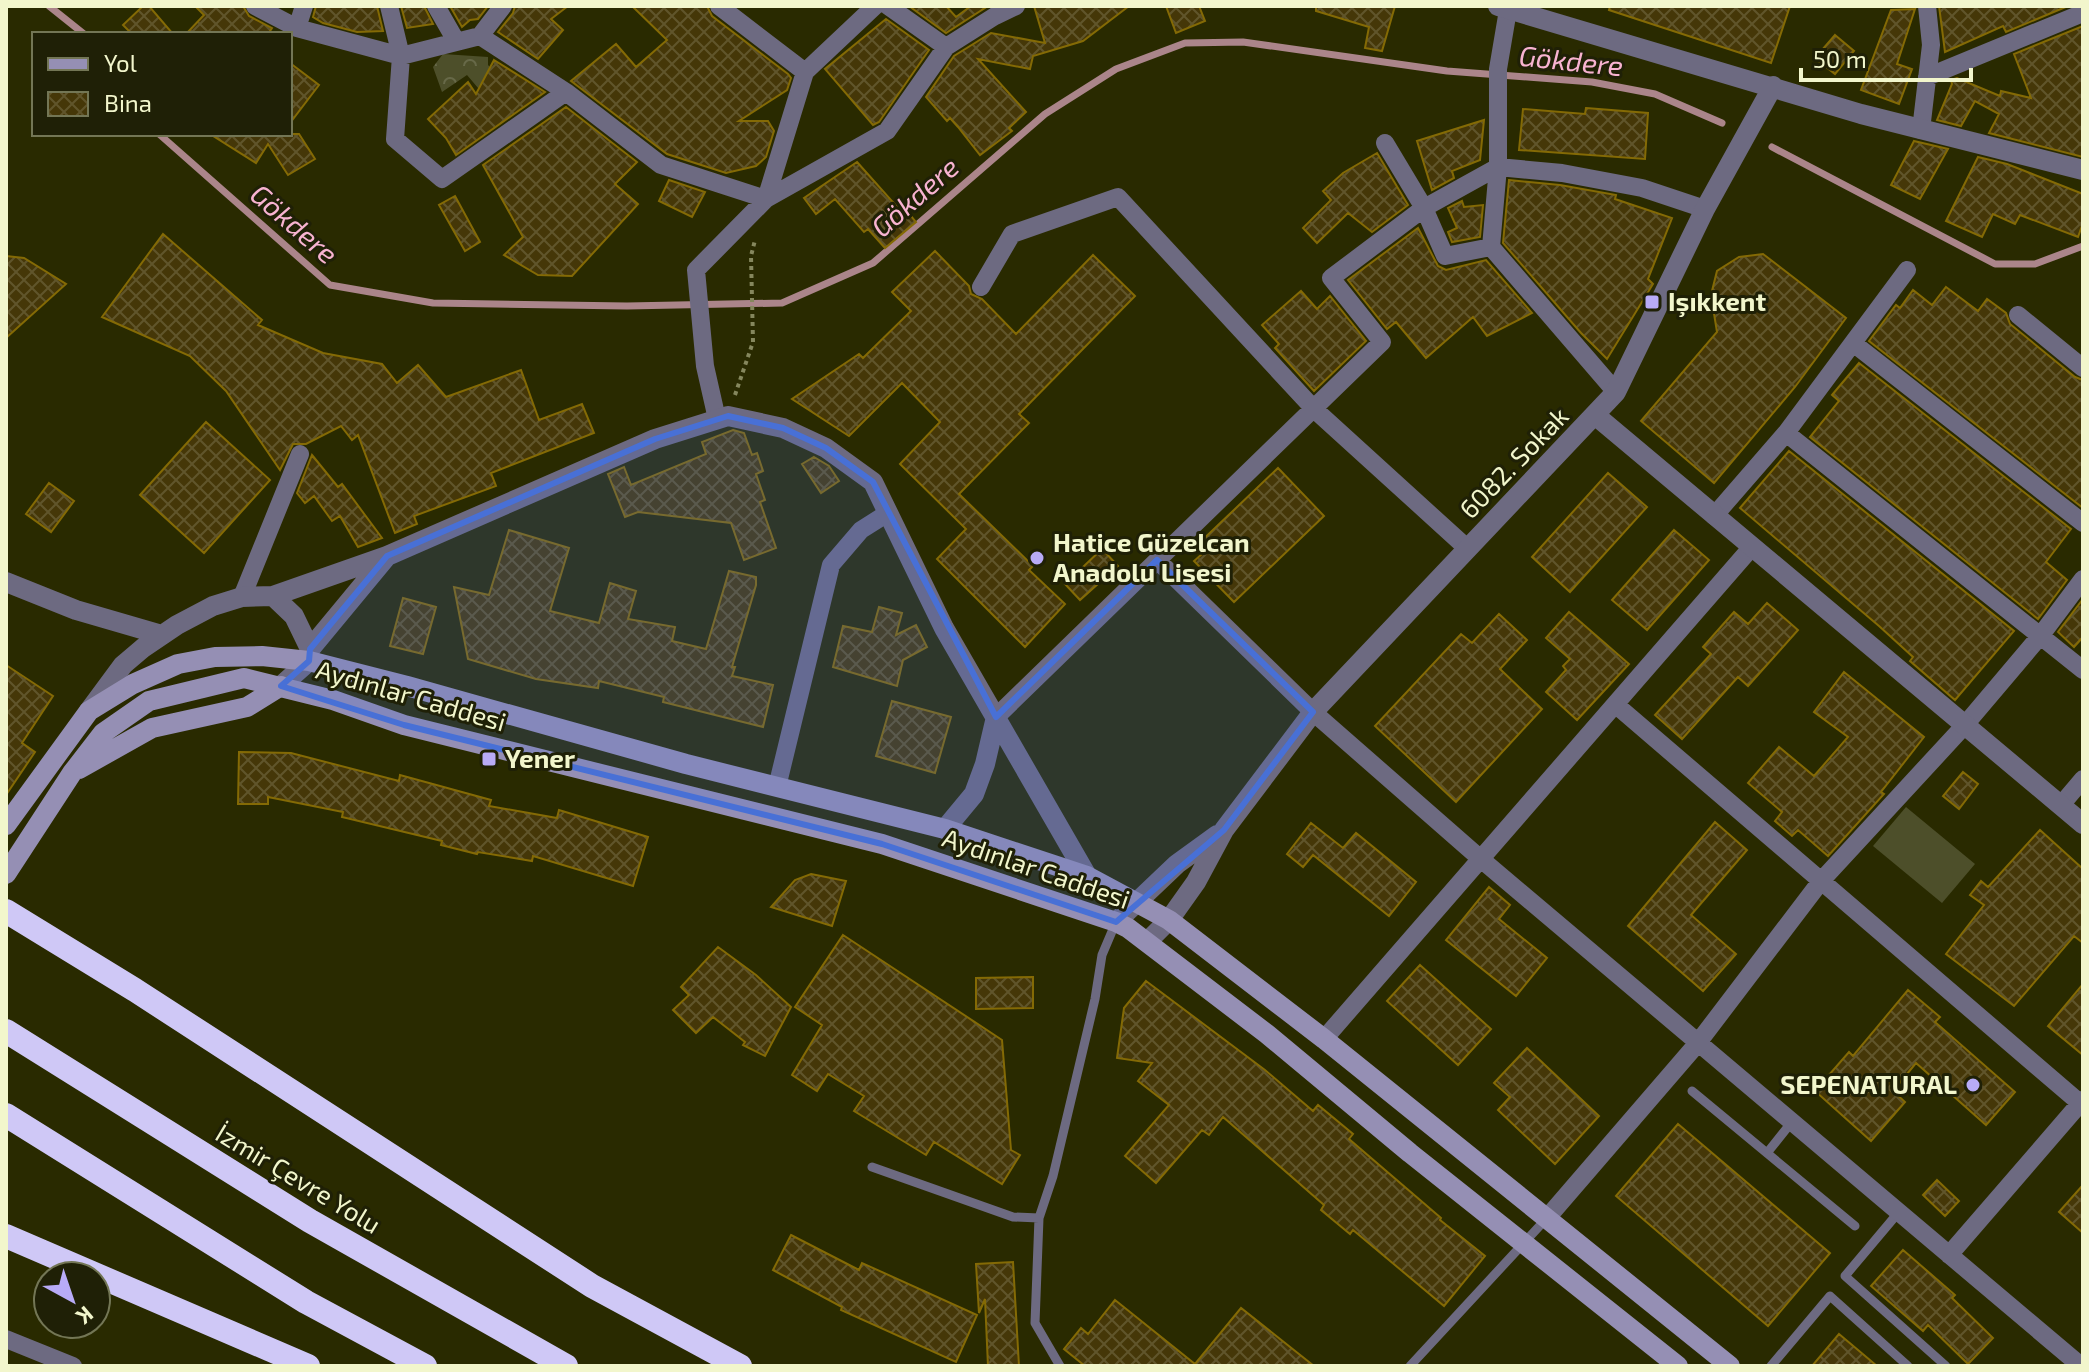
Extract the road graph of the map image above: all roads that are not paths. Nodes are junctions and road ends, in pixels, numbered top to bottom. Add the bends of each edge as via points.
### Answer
1 (255, 6) edge
2 (304, 6) edge
3 (389, 6) edge
4 (436, 6) edge
5 (503, 6) edge
6 (719, 6) edge
7 (875, 6) edge
8 (888, 6) edge
9 (1016, 6) edge
10 (1927, 6) edge
11 (1503, 8) edge
12 (2083, 13) edge
13 (297, 28) junction
14 (480, 36) junction
15 (456, 41) junction
16 (946, 47) junction
17 (401, 56) junction
18 (805, 72) junction
19 (1927, 77) junction
20 (1773, 86) junction
21 (566, 92) junction
22 (1921, 130) junction
23 (1385, 143) dead end
24 (1498, 167) junction
25 (2083, 170) edge
26 (766, 199) junction
27 (1424, 208) junction
28 (1705, 209) junction
29 (1491, 247) junction
30 (1907, 270) dead end
31 (981, 287) dead end
32 (2018, 315) dead end
33 (1853, 343) junction
34 (2083, 368) edge
35 (1616, 392) junction
36 (1314, 409) junction
37 (1595, 415) junction
38 (722, 418) junction
39 (1786, 433) junction
40 (300, 454) dead end
41 (888, 513) junction
42 (1714, 516) junction
43 (2083, 523) edge
44 (1751, 548) junction
45 (1468, 549) junction
46 (387, 556) junction
47 (1157, 560) junction
48 (2083, 579) edge
49 (6, 582) edge
50 (273, 596) junction
51 (242, 597) junction
52 (162, 635) junction
53 (2041, 635) junction
54 (310, 655) junction
55 (2083, 670) edge
56 (281, 686) junction
57 (1616, 705) junction
58 (89, 711) junction
59 (1313, 712) junction
60 (996, 717) junction
61 (1964, 726) junction
62 (72, 773) junction
63 (2083, 779) edge
64 (777, 787) junction
65 (2061, 805) junction
66 (2083, 824) edge
67 (6, 825) edge
68 (945, 829) junction
69 (1224, 830) junction
70 (1482, 860) junction
71 (6, 874) edge
72 (1087, 876) junction
73 (1821, 881) junction
74 (1135, 902) junction
75 (6, 911) edge
76 (1169, 920) junction
77 (1116, 922) junction
78 (1147, 942) junction
79 (6, 1031) edge
80 (1324, 1039) junction
81 (1697, 1044) junction
82 (1692, 1091) dead end
83 (2082, 1102) edge
84 (6, 1115) edge
85 (1791, 1123) junction
86 (1767, 1153) junction
87 (872, 1167) dead end
88 (1898, 1213) junction
89 (1039, 1218) junction
90 (1547, 1218) junction
91 (1855, 1226) dead end
92 (6, 1236) edge
93 (1524, 1243) junction
94 (1949, 1255) junction
95 (6, 1339) edge
96 (73, 1366) edge
97 (308, 1366) edge
98 (425, 1366) edge
99 (566, 1366) edge
100 (740, 1366) edge
101 (1060, 1366) edge
102 (1410, 1366) edge
103 (1678, 1366) edge
104 (1730, 1366) edge
105 (1771, 1366) edge
106 (1908, 1366) edge
107 (1946, 1366) edge
108 (2081, 1366) edge

1 - 13 street
2 - 13 street
3 - 17 street
4 - 15 street
5 - 14 street
6 - 18 street
7 - 18 street
8 - 16 street
9 - 16 street
10 - 19 street
11 - 20 street
11 - 24 street
12 - 19 street
13 - 17 street
14 - 15 street
14 - 21 street
15 - 17 street
16 - 26 street via 887,131
17 - 21 street via 395,139 442,179
18 - 26 street
19 - 22 street
20 - 22 street
20 - 28 street, 6082. Sokak
21 - 26 street via 661,165
22 - 25 street
23 - 27 street
24 - 27 street
24 - 28 street via 1642,188
24 - 29 street
26 - 38 street via 696,270 705,366
27 - 29 street via 1445,256
27 - 36 street via 1331,278 1382,342
28 - 35 street, 6082. Sokak
29 - 35 street
30 - 33 street
31 - 36 street via 1012,234 1118,197
32 - 34 street
33 - 39 street
33 - 43 street
35 - 37 street, 6082. Sokak
36 - 45 street
36 - 47 street
37 - 42 street
37 - 45 street, 6082. Sokak
38 - 41 street via 783,428 826,448 873,482
38 - 46 street via 655,439
39 - 42 street
39 - 53 street
40 - 51 street
41 - 60 street via 944,628
41 - 64 street via 861,530 831,565
42 - 44 street
44 - 57 street
44 - 61 street
45 - 59 street, 6082. Sokak
46 - 50 street
46 - 54 street
47 - 59 street
47 - 60 street
48 - 53 street
49 - 52 street
50 - 51 street
50 - 54 street via 294,616
51 - 52 street via 213,606
52 - 58 street via 123,665
53 - 55 street
53 - 61 street
54 - 56 street
54 - 58 main road, Aydınlar Caddesi via 215,657 178,664
54 - 64 main road, Aydınlar Caddesi
56 - 62 main road via 247,707 152,728
56 - 62 main road, Aydınlar Caddesi via 244,678 149,701 103,733
56 - 77 main road, Aydınlar Caddesi via 404,725 882,844
57 - 70 street
57 - 73 street
58 - 67 main road, Aydınlar Caddesi
59 - 69 street, 6082. Sokak
59 - 70 street
60 - 68 street via 974,794
60 - 72 street
61 - 65 street
61 - 73 street
62 - 71 main road, Aydınlar Caddesi
63 - 65 street
64 - 68 main road, Aydınlar Caddesi
65 - 66 street
68 - 72 main road, Aydınlar Caddesi
69 - 74 street
69 - 76 street
70 - 80 street
70 - 81 street
72 - 74 main road, Aydınlar Caddesi
73 - 81 street
73 - 83 street
74 - 76 main road, Aydınlar Caddesi
74 - 77 street
75 - 100 highway via 592,1286
76 - 78 street
76 - 80 main road, Aydınlar Caddesi
77 - 78 main road, Aydınlar Caddesi
77 - 89 lane via 1102,955
78 - 93 main road, Aydınlar Caddesi
79 - 99 highway, İzmir Çevre Yolu via 310,1221
80 - 90 main road, Aydınlar Caddesi
81 - 85 street
81 - 90 street
82 - 86 lane
83 - 94 street
84 - 98 highway via 306,1302
85 - 86 lane
85 - 88 street
86 - 91 lane
87 - 89 lane via 1013,1217
88 - 94 street
88 - 107 lane via 1845,1276
89 - 101 lane via 1035,1323
90 - 93 lane
90 - 104 main road, Aydınlar Caddesi
92 - 97 highway
93 - 102 lane
93 - 103 main road, Aydınlar Caddesi
94 - 108 street
95 - 96 street
105 - 106 lane via 1830,1296

